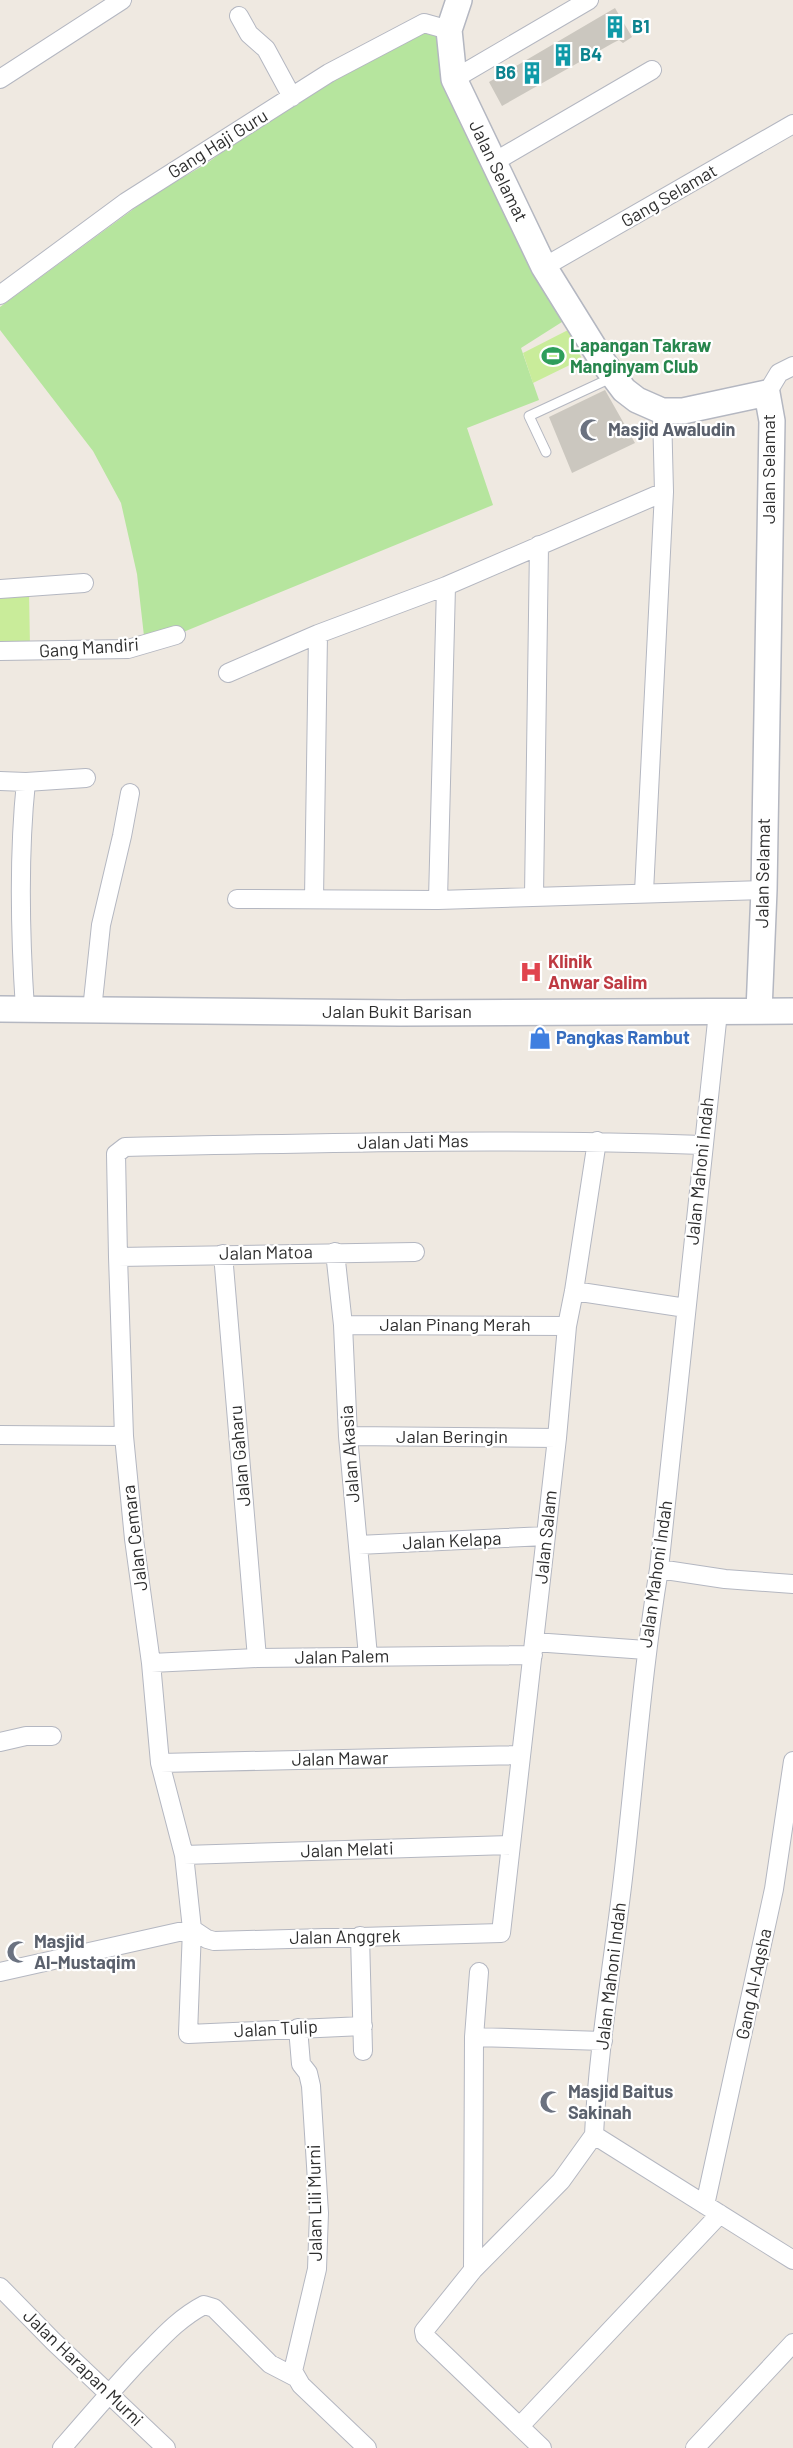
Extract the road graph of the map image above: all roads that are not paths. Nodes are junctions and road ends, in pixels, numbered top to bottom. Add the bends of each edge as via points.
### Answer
1 (122, 0) edge
2 (460, 0) edge
3 (590, 0) edge
4 (239, 16) dead end
5 (449, 30) junction
6 (652, 70) dead end
7 (454, 78) junction
8 (0, 79) edge
9 (292, 97) junction
10 (793, 124) edge
11 (494, 162) junction
12 (544, 267) junction
13 (0, 295) edge
14 (793, 366) edge
15 (614, 376) junction
16 (767, 393) junction
17 (662, 411) junction
18 (546, 452) dead end
19 (664, 492) junction
20 (539, 545) junction
21 (84, 583) dead end
22 (446, 586) junction
23 (0, 589) edge
24 (318, 634) junction
25 (176, 635) dead end
26 (0, 651) edge
27 (228, 673) dead end
28 (86, 778) dead end
29 (0, 781) edge
30 (26, 782) junction
31 (130, 793) dead end
32 (764, 890) junction
33 (644, 892) junction
34 (534, 896) junction
35 (237, 899) dead end
36 (314, 899) junction
37 (438, 900) junction
38 (0, 1009) edge
39 (24, 1009) junction
40 (92, 1010) junction
41 (759, 1011) junction
42 (793, 1011) edge
43 (718, 1012) junction
44 (597, 1141) junction
45 (702, 1145) junction
46 (125, 1147) joint
47 (335, 1252) junction
48 (415, 1252) dead end
49 (223, 1254) junction
50 (118, 1257) junction
51 (574, 1291) junction
52 (686, 1308) junction
53 (343, 1325) junction
54 (567, 1326) junction
55 (0, 1435) edge
56 (124, 1436) junction
57 (348, 1436) junction
58 (557, 1438) junction
59 (546, 1536) junction
60 (358, 1546) junction
61 (659, 1569) junction
62 (793, 1584) edge
63 (533, 1648) junction
64 (646, 1650) junction
65 (368, 1656) junction
66 (257, 1658) junction
67 (151, 1663) junction
68 (52, 1736) dead end
69 (0, 1742) edge
70 (521, 1755) junction
71 (793, 1761) edge
72 (160, 1763) junction
73 (511, 1845) junction
74 (184, 1856) junction
75 (192, 1929) junction
76 (501, 1933) joint
77 (360, 1936) junction
78 (0, 1972) edge
79 (479, 1972) dead end
80 (363, 2026) junction
81 (298, 2028) junction
82 (188, 2034) joint
83 (474, 2037) junction
84 (603, 2041) junction
85 (363, 2052) dead end
86 (594, 2135) junction
87 (712, 2209) junction
88 (793, 2260) edge
89 (473, 2270) junction
90 (0, 2287) edge
91 (793, 2343) edge
92 (295, 2377) junction
93 (108, 2393) junction
94 (520, 2426) junction
95 (62, 2448) edge
96 (166, 2448) edge
97 (367, 2448) edge
98 (542, 2448) edge
99 (694, 2448) edge

1 - 8 street
2 - 5 street, Jalan Selamat
3 - 7 street
4 - 9 street via 249,34 266,49
5 - 7 street, Jalan Selamat
5 - 9 street, Gang Haji Guru via 424,23
6 - 11 street
7 - 11 street, Jalan Selamat
9 - 13 street, Gang Haji Guru via 126,202
10 - 12 street, Gang Selamat
11 - 12 street, Jalan Selamat
12 - 15 street, Jalan Selamat
14 - 16 street via 779,373
15 - 17 street, Jalan Selamat via 637,400
15 - 18 lane via 529,416
16 - 17 street, Jalan Selamat via 683,411
16 - 32 street, Jalan Selamat via 772,421
17 - 19 street
19 - 20 street
19 - 33 street
20 - 22 street
20 - 34 street
21 - 23 street
22 - 24 street
22 - 37 street
24 - 27 street
24 - 36 street
25 - 26 street, Gang Mandiri via 128,649
28 - 30 street
29 - 30 street
30 - 39 street via 20,871
31 - 40 street via 101,925
32 - 33 street
32 - 41 street, Jalan Selamat
33 - 34 street
34 - 37 street
35 - 36 street
36 - 37 street
38 - 39 street, Jalan Bukit Barisan
39 - 40 street, Jalan Bukit Barisan
40 - 43 street, Jalan Bukit Barisan
41 - 42 street, Jalan Bukit Barisan
41 - 43 street, Jalan Bukit Barisan
43 - 45 street, Jalan Mahoni Indah
44 - 45 street, Jalan Jati Mas
44 - 46 street, Jalan Jati Mas
44 - 51 street, Jalan Salam
45 - 52 street, Jalan Mahoni Indah
46 - 50 street, Jalan Cemara via 116,1154
47 - 48 street, Jalan Matoa
47 - 49 street, Jalan Matoa
47 - 53 street, Jalan Akasia
49 - 50 street, Jalan Matoa
49 - 66 street, Jalan Gaharu
50 - 56 street, Jalan Cemara
51 - 52 street
51 - 54 street, Jalan Salam
52 - 61 street, Jalan Mahoni Indah
53 - 54 street, Jalan Pinang Merah
53 - 57 street, Jalan Akasia
54 - 58 street, Jalan Salam
55 - 56 street
56 - 67 street, Jalan Cemara
57 - 58 street, Jalan Beringin
57 - 60 street, Jalan Akasia
58 - 59 street, Jalan Salam
59 - 60 street, Jalan Kelapa
59 - 63 street, Jalan Salam
60 - 65 street, Jalan Akasia
61 - 62 street via 733,1580
61 - 64 street, Jalan Mahoni Indah
63 - 64 street, Jalan Palem
63 - 65 street, Jalan Palem
63 - 70 street, Jalan Salam
64 - 84 street, Jalan Mahoni Indah via 632,1802
65 - 66 street, Jalan Palem
66 - 67 street, Jalan Palem
67 - 72 street, Jalan Cemara
68 - 69 street via 26,1736
70 - 72 street, Jalan Mawar
70 - 73 street, Jalan Salam
71 - 87 street, Gang Al-Aqsha via 774,1889 728,2106
72 - 74 street, Jalan Cemara
73 - 74 street, Jalan Melati
73 - 76 street, Jalan Salam
74 - 75 street, Jalan Cemara
75 - 77 street, Jalan Anggrek via 214,1941
75 - 78 street
75 - 82 street, Jalan Cemara
76 - 77 street, Jalan Anggrek
77 - 80 street
79 - 83 street
80 - 81 street, Jalan Tulip
80 - 85 street
81 - 82 street, Jalan Tulip
81 - 92 street, Jalan Lili Murni via 301,2064 308,2073 311,2086 319,2213 317,2269 294,2362
83 - 84 street
83 - 89 street
84 - 86 street, Jalan Mahoni Indah
86 - 87 street
86 - 89 street via 561,2181
87 - 88 street
87 - 94 street
89 - 94 street via 424,2330 425,2336
90 - 93 street, Jalan Harapan Murni
91 - 99 street
92 - 93 street via 270,2364 214,2308 204,2306 171,2328
92 - 97 street
93 - 95 street
93 - 96 street, Jalan Harapan Murni
94 - 98 street

